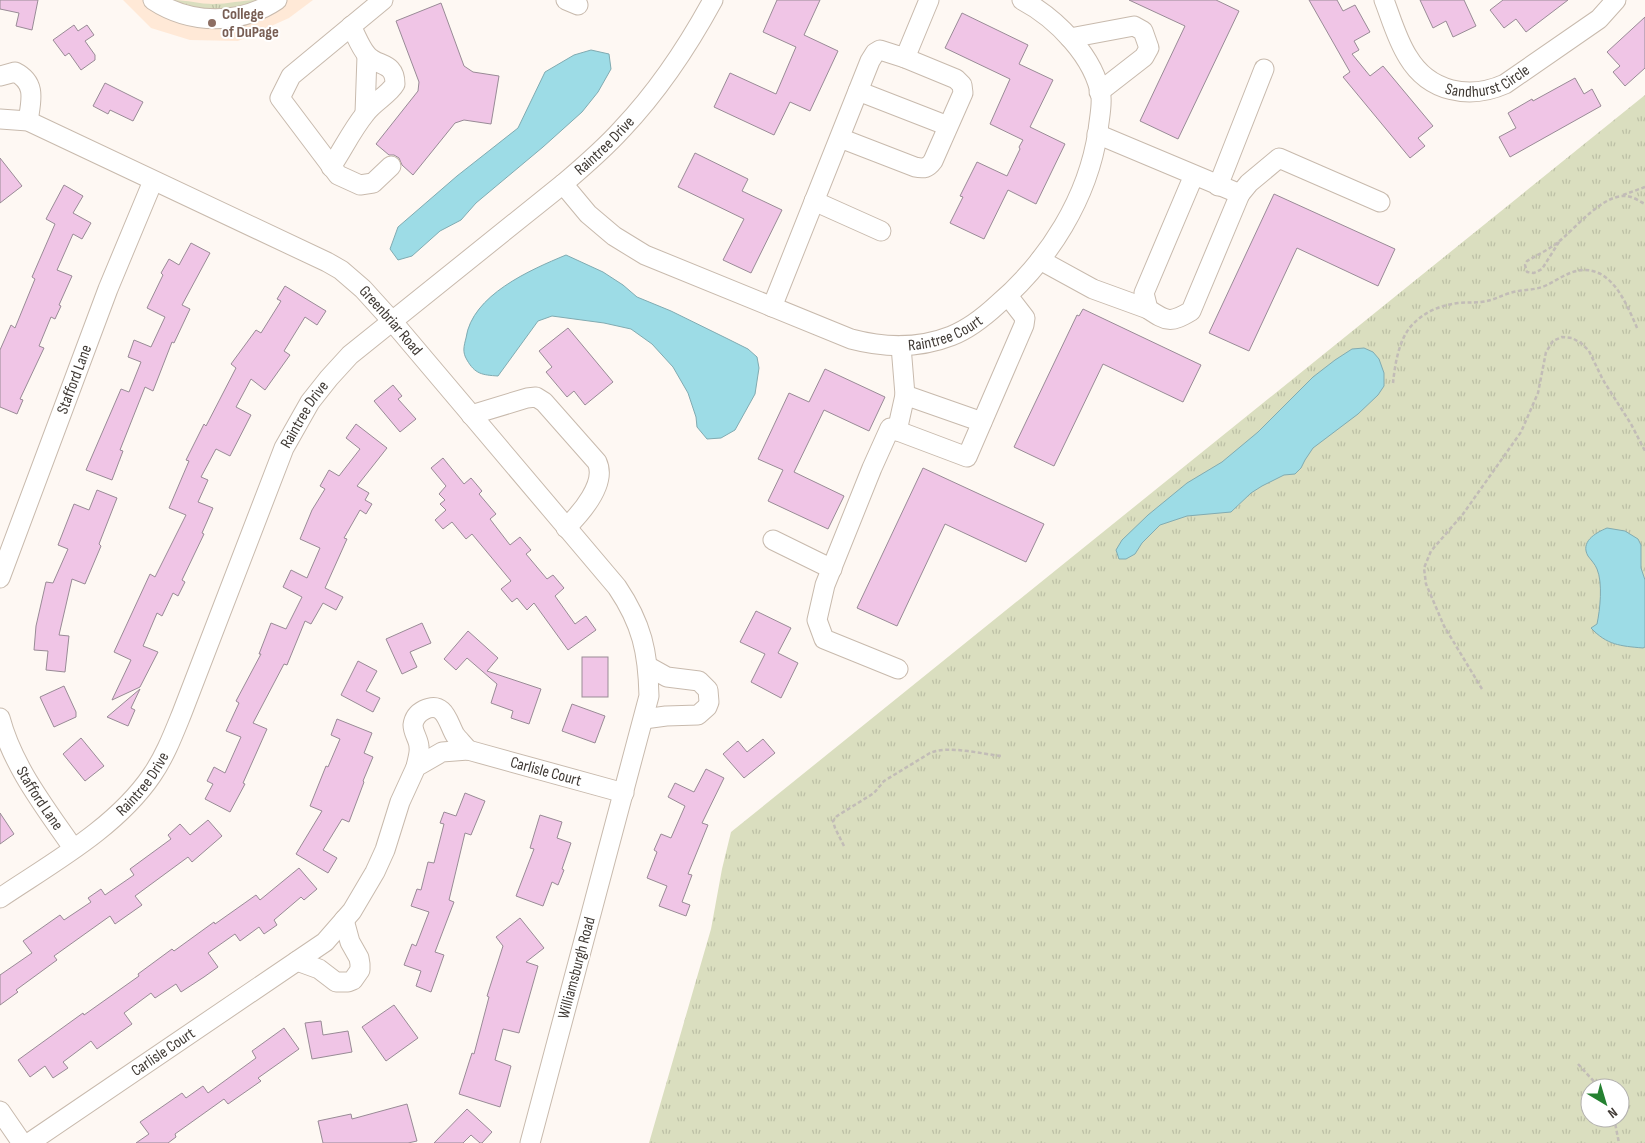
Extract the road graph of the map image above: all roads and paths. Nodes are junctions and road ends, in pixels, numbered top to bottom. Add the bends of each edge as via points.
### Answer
1 (153, 0) edge
2 (277, 0) edge
3 (383, 0) edge
4 (929, 0) edge
5 (1022, 0) edge
6 (1384, 0) edge
7 (1616, 0) edge
8 (707, 2) edge
9 (351, 26) junction
10 (1070, 38) junction
11 (368, 56) junction
12 (905, 58) junction
13 (1264, 69) dead end
14 (0, 76) edge
15 (858, 91) junction
16 (1099, 92) junction
17 (365, 113) junction
18 (13, 120) edge
19 (948, 126) junction
20 (1097, 134) junction
21 (840, 138) junction
22 (331, 166) junction
23 (391, 166) dead end
24 (1194, 175) junction
25 (153, 181) junction
26 (563, 184) junction
27 (1218, 186) junction
28 (1645, 187) edge
29 (1240, 194) junction
30 (1620, 197) junction
31 (814, 201) junction
32 (1380, 202) dead end
33 (1645, 204) edge
34 (881, 231) dead end
35 (1559, 242) junction
36 (1040, 260) junction
37 (1008, 296) junction
38 (772, 307) junction
39 (1148, 309) junction
40 (392, 321) junction
41 (1638, 330) dead end
42 (901, 346) junction
43 (1393, 383) dead end
44 (905, 395) junction
45 (471, 415) junction
46 (982, 422) junction
47 (897, 431) junction
48 (1645, 451) edge
49 (566, 528) junction
50 (773, 540) dead end
51 (832, 569) junction
52 (0, 578) edge
53 (649, 667) junction
54 (898, 668) dead end
55 (1482, 688) dead end
56 (0, 718) edge
57 (644, 720) junction
58 (468, 750) junction
59 (1001, 756) dead end
60 (416, 767) junction
61 (624, 793) junction
62 (844, 846) dead end
63 (73, 848) junction
64 (0, 898) edge
65 (344, 920) junction
66 (297, 961) junction
67 (1578, 1064) dead end
68 (1591, 1078) edge
69 (0, 1111) edge
70 (1616, 1128) edge
71 (22, 1143) edge
72 (29, 1143) edge
73 (530, 1143) edge
74 (1619, 1143) edge

1 - 2 street via 180,14 214,20 254,12
3 - 9 street
4 - 12 street
5 - 10 street, Raintree Court
6 - 7 street, Sandhurst Circle via 1406,55 1413,64 1431,80 1463,93 1490,90 1505,84 1599,19
8 - 26 street, Raintree Drive via 679,57 644,105 597,155
9 - 11 street
9 - 22 street via 291,76 280,98
10 - 16 street, Raintree Court via 1093,70
10 - 16 street via 1134,26 1143,32 1150,48 1144,57
11 - 17 street
11 - 17 street via 393,71 395,84
12 - 15 street via 886,51 875,53
12 - 19 street via 960,81 963,93
13 - 27 street
14 - 18 street via 15,72 25,76 32,93
15 - 19 street
15 - 21 street
16 - 20 street, Raintree Court
17 - 22 street
18 - 25 street, Greenbriar Road
19 - 21 street via 930,166 922,168
20 - 24 street
20 - 36 street, Raintree Court via 1095,150 1076,204
21 - 31 street
22 - 23 street via 338,175 360,185 373,183
24 - 27 street
24 - 39 street via 1144,293
25 - 40 street, Greenbriar Road via 341,270
25 - 52 street, Stafford Lane via 108,290
26 - 38 street, Raintree Court via 588,214 635,249
26 - 40 street, Raintree Drive
27 - 29 street
28 - 30 path
29 - 32 street via 1279,158
29 - 39 street via 1191,311 1177,319 1163,319
30 - 33 path
30 - 35 path via 1597,208
31 - 34 street
31 - 38 street
35 - 35 path via 1528,261 1525,265 1527,272 1542,269
36 - 37 street, Raintree Court
36 - 39 street via 1094,289
37 - 42 street, Raintree Court via 971,326 951,336
37 - 46 street via 1025,318 1024,325
38 - 42 street, Raintree Court via 851,339
40 - 45 street, Greenbriar Road
40 - 63 street, Raintree Drive via 350,355 310,402 295,427 270,480 166,752 132,800
41 - 43 path via 1611,282 1597,272 1572,271 1539,288 1510,293 1487,302 1448,304 1427,313 1407,332
42 - 44 street
44 - 46 street
44 - 47 street
45 - 49 street, Greenbriar Road
45 - 49 street via 536,397 597,462 600,479 581,513
46 - 47 street via 967,457
47 - 51 street via 890,428
48 - 55 path via 1589,351 1572,338 1562,337 1553,341 1546,352 1538,393 1521,432 1463,514 1431,551 1424,568 1426,584 1444,626
49 - 53 street, Greenbriar Road via 617,587 628,605 638,624
50 - 51 street
51 - 54 street via 817,620 824,639
53 - 57 street, Greenbriar Road via 650,696
53 - 57 street via 667,676 699,681 708,690 709,702 698,715
56 - 63 street, Stafford Lane via 22,772
57 - 61 street, Greenbriar Road
58 - 60 street, Carlisle Court via 442,752
58 - 60 street, Carlisle Court via 445,713 427,709 414,721 419,748
58 - 61 street, Carlisle Court
59 - 62 path via 935,750 884,781 874,793 837,816 833,821
60 - 65 street, Carlisle Court via 375,872
61 - 73 street, Williamsburgh Road
63 - 64 street, Raintree Drive
65 - 66 street, Carlisle Court via 325,942
65 - 66 street via 360,964 353,980 336,982 319,970
66 - 72 street, Carlisle Court
67 - 68 path
69 - 71 street
70 - 74 path

